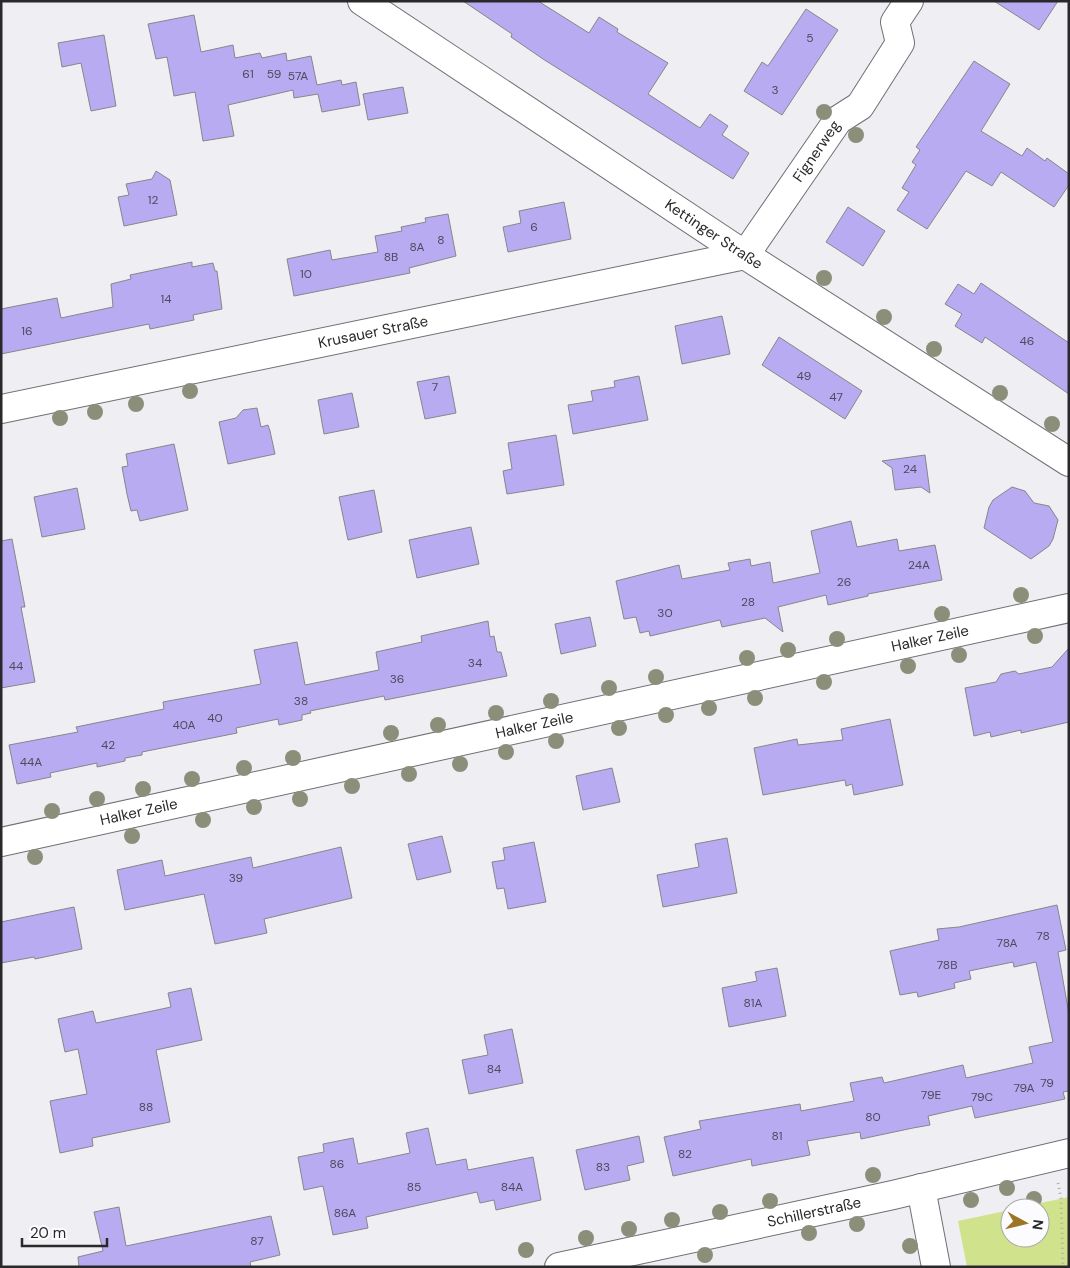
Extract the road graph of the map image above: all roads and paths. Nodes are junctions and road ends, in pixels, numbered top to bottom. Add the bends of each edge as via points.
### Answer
1 (362, 1) edge
2 (908, 1) edge
3 (745, 255) junction
4 (1, 409) edge
5 (1069, 462) edge
6 (1069, 608) edge
7 (1, 842) edge
8 (1060, 1155) edge
9 (921, 1188) junction
10 (559, 1267) edge
11 (936, 1267) edge
12 (1063, 1267) edge

1 - 3 street, Kettinger Straße
2 - 3 street, Fignerweg via 895,22 900,43 860,106 838,120
3 - 4 street, Krusauer Straße
3 - 5 street, Kettinger Straße
6 - 7 street, Halker Zeile
8 - 9 street, Schillerstraße
8 - 12 path
9 - 10 street, Schillerstraße
9 - 11 street

